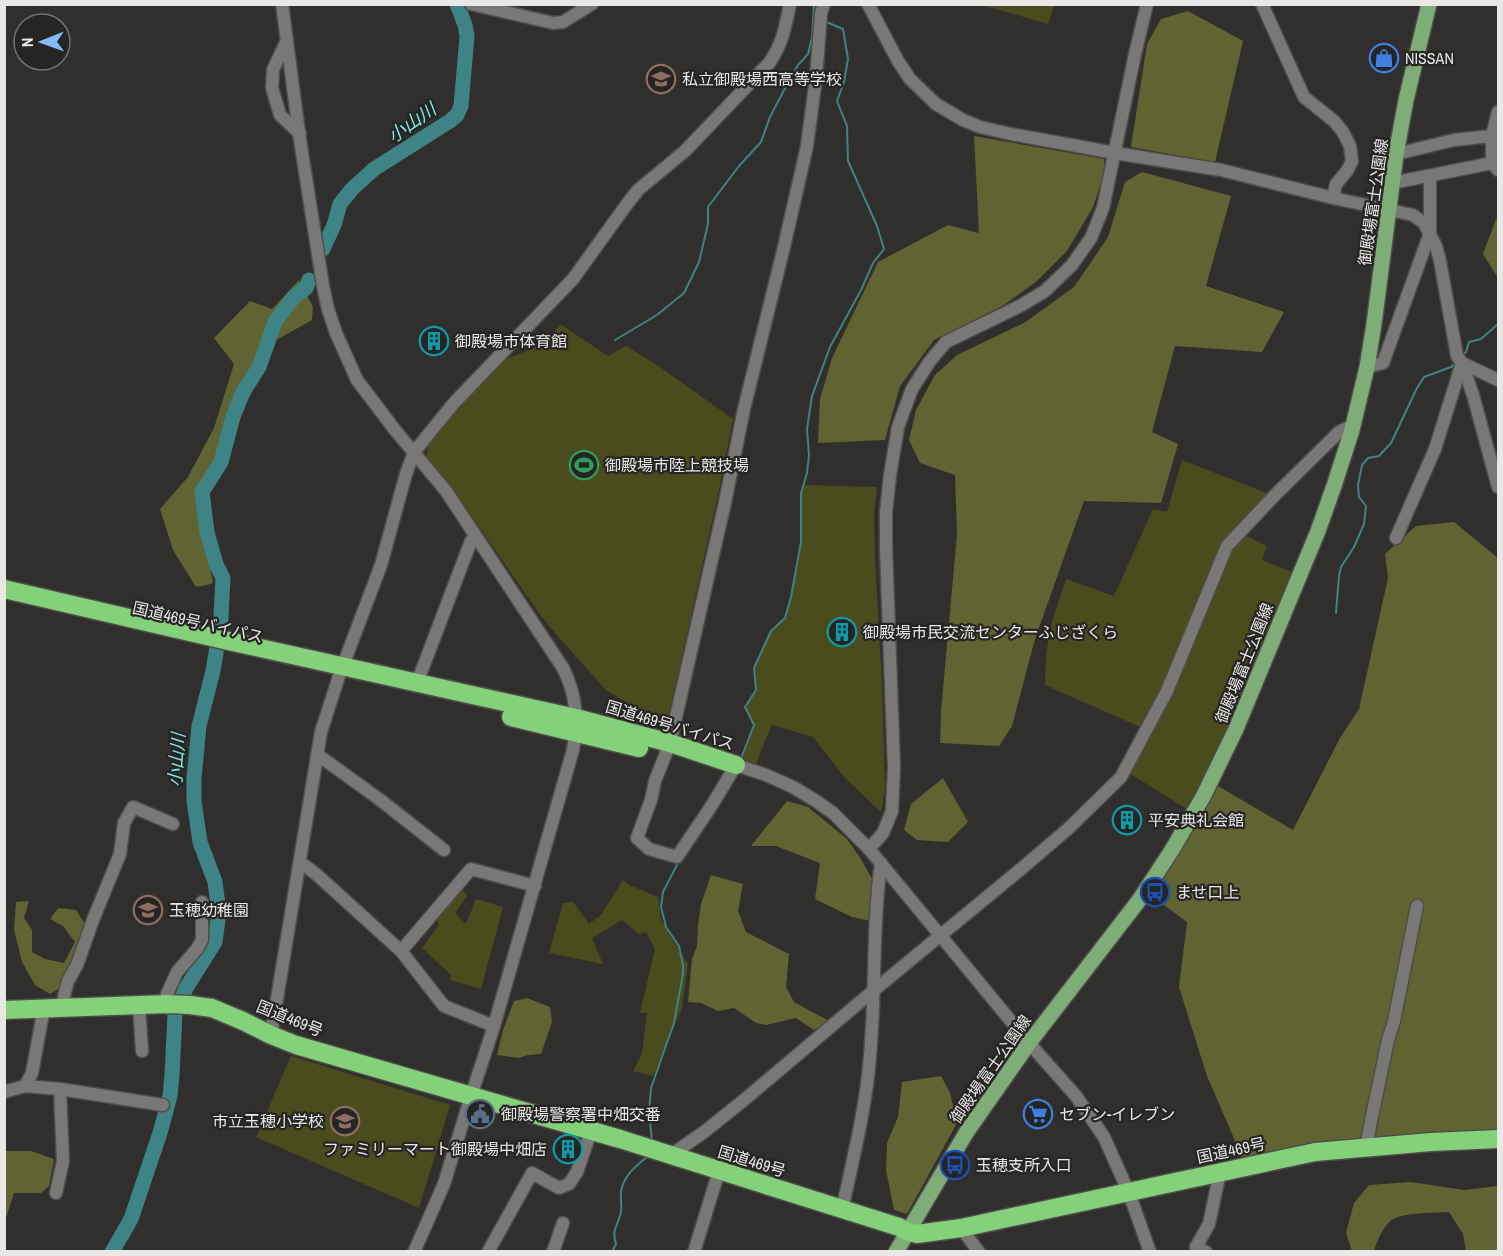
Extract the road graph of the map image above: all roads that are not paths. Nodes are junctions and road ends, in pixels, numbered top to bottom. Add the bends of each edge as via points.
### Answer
1 (282, 4) edge
2 (592, 4) edge
3 (790, 4) edge
4 (868, 4) edge
5 (1147, 4) edge
6 (1262, 4) edge
7 (1429, 4) edge
8 (472, 5) edge
9 (822, 14) edge
10 (287, 40) junction
11 (1498, 112) edge
12 (300, 134) junction
13 (1492, 136) junction
14 (1115, 153) junction
15 (1396, 154) junction
16 (1495, 166) edge
17 (1430, 176) junction
18 (1392, 183) junction
19 (1333, 198) junction
20 (1389, 209) junction
21 (1430, 233) junction
22 (1462, 363) junction
23 (1367, 367) junction
24 (1498, 380) edge
25 (1353, 430) junction
26 (414, 452) junction
27 (1498, 487) edge
28 (475, 537) junction
29 (1396, 538) dead end
30 (4, 589) edge
31 (4, 597) edge
32 (215, 642) junction
33 (341, 671) junction
34 (417, 684) junction
35 (576, 725) junction
36 (667, 748) junction
37 (318, 755) junction
38 (736, 765) junction
39 (172, 824) dead end
40 (869, 849) junction
41 (444, 850) dead end
42 (300, 862) junction
43 (881, 863) junction
44 (535, 886) junction
45 (202, 902) dead end
46 (1417, 906) dead end
47 (940, 937) junction
48 (400, 951) junction
49 (873, 991) junction
50 (139, 1005) junction
51 (175, 1005) junction
52 (63, 1007) junction
53 (44, 1008) junction
54 (4, 1010) edge
55 (494, 1026) junction
56 (271, 1035) junction
57 (1029, 1043) junction
58 (142, 1051) dead end
59 (25, 1086) junction
60 (60, 1089) junction
61 (4, 1092) edge
62 (471, 1096) junction
63 (163, 1105) dead end
64 (591, 1131) junction
65 (1498, 1139) edge
66 (1366, 1147) junction
67 (671, 1155) junction
68 (719, 1171) junction
69 (1220, 1172) junction
70 (1129, 1192) junction
71 (56, 1193) dead end
72 (842, 1210) junction
73 (563, 1223) dead end
74 (961, 1228) junction
75 (908, 1232) junction
76 (414, 1251) edge
77 (488, 1251) edge
78 (553, 1251) edge
79 (694, 1251) edge
80 (896, 1251) edge
81 (979, 1251) edge
82 (1150, 1251) edge
83 (1206, 1251) edge

1 - 10 street
2 - 8 street via 563,22 553,23
3 - 26 street via 783,37 770,62 685,151 638,190 573,279 454,403
4 - 14 street via 910,79 936,104 980,127
5 - 14 street
6 - 19 street via 1304,97 1334,121 1350,146 1352,161 1336,184
7 - 15 main road, 御殿場富士公園線
9 - 36 street via 807,146
10 - 12 street
10 - 12 street via 273,70 272,88 280,115
11 - 13 street
12 - 26 street via 323,286 336,333 357,380
13 - 15 street via 1454,140
13 - 16 street
14 - 19 street via 1221,170
14 - 40 street via 1103,208 1091,238 1072,264 1045,291 946,342 912,389 898,426 886,512 892,811 883,833
15 - 18 main road, 御殿場富士公園線
16 - 17 street
17 - 18 street
17 - 21 street
18 - 20 main road, 御殿場富士公園線
19 - 20 street
20 - 21 street via 1413,214
20 - 23 main road, 御殿場富士公園線
21 - 22 street via 1440,261 1457,356
21 - 23 street via 1383,363
22 - 24 street
22 - 27 street
22 - 29 street via 1436,449
23 - 25 main road, 御殿場富士公園線
25 - 47 street via 1339,432 1227,546 1167,691 1121,777 1069,828
25 - 57 main road, 御殿場富士公園線 via 1318,531 1236,729 1204,795 1140,899
26 - 28 street via 446,491
26 - 33 street via 381,565
28 - 34 street
28 - 35 street via 570,682
30 - 32 highway, 国道469号バイパス
31 - 32 highway, 国道469号バイパス
32 - 33 highway, 国道469号バイパス
33 - 34 highway, 国道469号バイパス
33 - 35 highway, 国道469号バイパス
33 - 37 street via 321,732
34 - 35 highway, 国道469号バイパス
35 - 36 highway, 国道469号バイパス
35 - 44 street via 573,750
36 - 38 highway, 国道469号バイパス
36 - 38 street via 637,838 650,849 676,857
37 - 41 street
37 - 42 street
38 - 40 street via 793,787 816,801
39 - 52 street via 133,807 124,823 120,854 68,981
40 - 43 street
42 - 48 street
42 - 56 street
43 - 47 street
43 - 49 street
44 - 48 street via 471,869
44 - 55 street
45 - 51 street via 202,940 177,972 167,994
46 - 66 street
47 - 49 street
47 - 57 street
48 - 55 street via 444,1006
49 - 67 street via 744,1101
49 - 72 street via 863,1112
50 - 51 highway, 国道469号
50 - 52 highway, 国道469号
50 - 58 street
51 - 56 highway, 国道469号 via 212,1008
52 - 53 highway, 国道469号
53 - 54 highway, 国道469号
53 - 59 street via 32,1073
55 - 62 street
56 - 62 highway, 国道469号
57 - 70 street via 1076,1095 1104,1137
57 - 75 main road, 御殿場富士公園線 via 966,1133
59 - 60 street
59 - 61 street
60 - 63 street
60 - 71 street via 63,1161
62 - 64 highway, 国道469号
62 - 76 street via 444,1184
64 - 67 highway, 国道469号
64 - 77 street via 569,1184 559,1188 532,1173
65 - 66 highway, 国道469号
66 - 69 highway, 国道469号 via 1315,1152
67 - 68 highway, 国道469号
68 - 72 highway, 国道469号
68 - 79 street
69 - 70 highway, 国道469号
69 - 83 street via 1209,1224 1196,1247
70 - 74 highway, 国道469号
70 - 82 street
72 - 75 highway, 国道469号
73 - 78 street
74 - 75 highway, 国道469号
74 - 81 street
75 - 80 main road, 御殿場富士公園線

